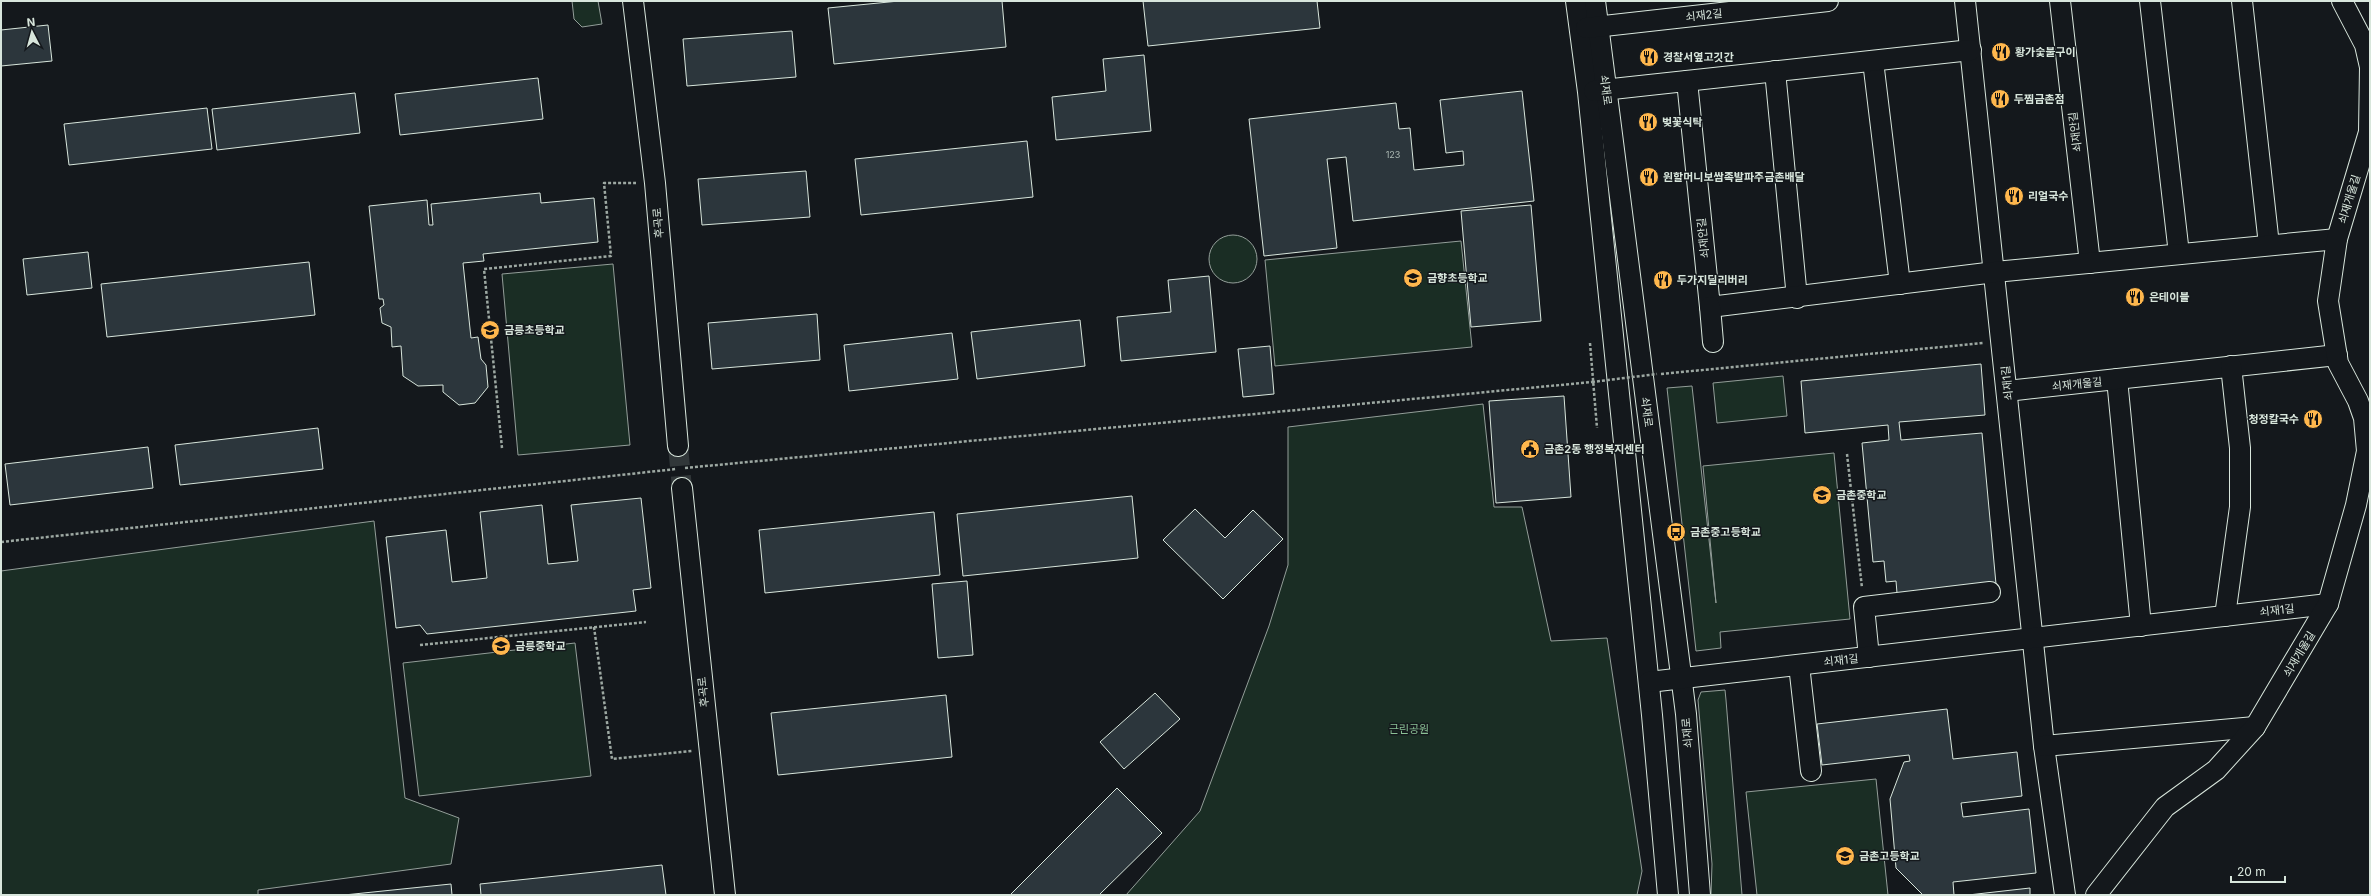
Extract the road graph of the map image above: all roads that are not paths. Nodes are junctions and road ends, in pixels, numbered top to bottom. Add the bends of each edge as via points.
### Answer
1 (634, 1) edge
2 (1576, 1) edge
3 (1595, 1) edge
4 (1828, 1) edge
5 (1965, 1) edge
6 (2060, 1) edge
7 (2150, 1) edge
8 (2242, 1) edge
9 (2342, 1) edge
10 (1589, 27) junction
11 (1971, 50) junction
12 (1873, 61) junction
13 (1775, 71) junction
14 (1687, 81) junction
15 (1597, 91) junction
16 (2337, 238) junction
17 (2269, 245) junction
18 (2179, 254) junction
19 (2090, 263) junction
20 (1995, 272) junction
21 (1900, 284) junction
22 (1797, 298) junction
23 (1710, 307) junction
24 (1713, 342) dead end
25 (2337, 355) junction
26 (2231, 366) junction
27 (2117, 379) junction
28 (2007, 391) junction
29 (678, 446) tunnel mouth
30 (682, 488) tunnel mouth
31 (1990, 592) dead end
32 (2328, 604) junction
33 (2225, 616) junction
34 (2141, 626) junction
35 (2033, 638) junction
36 (1869, 657) junction
37 (1799, 665) junction
38 (1681, 678) junction
39 (1649, 682) junction
40 (2255, 727) junction
41 (2044, 746) junction
42 (1812, 771) dead end
43 (725, 895) edge
44 (1668, 895) edge
45 (1700, 895) edge
46 (2065, 895) edge
47 (2096, 895) edge

1 - 29 street, 후곡로 via 655,183
2 - 10 street
3 - 10 street
4 - 10 street, 쇠재2길
5 - 11 street
6 - 19 street, 쇠재안길
7 - 18 street
8 - 17 street
9 - 16 street, 쇠재개울길 via 2365,45 2370,67 2369,132
10 - 15 street
11 - 12 street
11 - 20 street
12 - 13 street
12 - 21 street
13 - 14 street
13 - 22 street
14 - 15 street
14 - 23 street, 쇠재안길
15 - 38 street, 쇠재로
15 - 39 street
16 - 17 street
16 - 25 street, 쇠재개울길 via 2328,301
17 - 18 street
18 - 19 street
19 - 20 street
20 - 21 street
20 - 28 street, 쇠재1길
21 - 22 street
22 - 23 street
23 - 24 street, 쇠재안길
25 - 26 street, 쇠재개울길
25 - 32 street, 쇠재개울길 via 2338,363 2364,418 2367,451 2356,505
26 - 27 street, 쇠재개울길
26 - 33 street via 2240,448 2240,507
27 - 28 street, 쇠재개울길
27 - 34 street
28 - 35 street, 쇠재1길
30 - 43 street, 후곡로
31 - 36 street via 1864,608
32 - 33 street, 쇠재1길
32 - 40 street, 쇠재개울길
33 - 34 street, 쇠재1길
34 - 35 street, 쇠재1길
35 - 36 street, 쇠재1길
35 - 41 street
36 - 37 street, 쇠재1길
37 - 38 street, 쇠재1길
37 - 42 street
38 - 39 street, 쇠재1길
38 - 45 street, 쇠재로
39 - 44 street
40 - 41 street
40 - 47 street, 쇠재개울길 via 2216,770 2165,806
41 - 46 street

